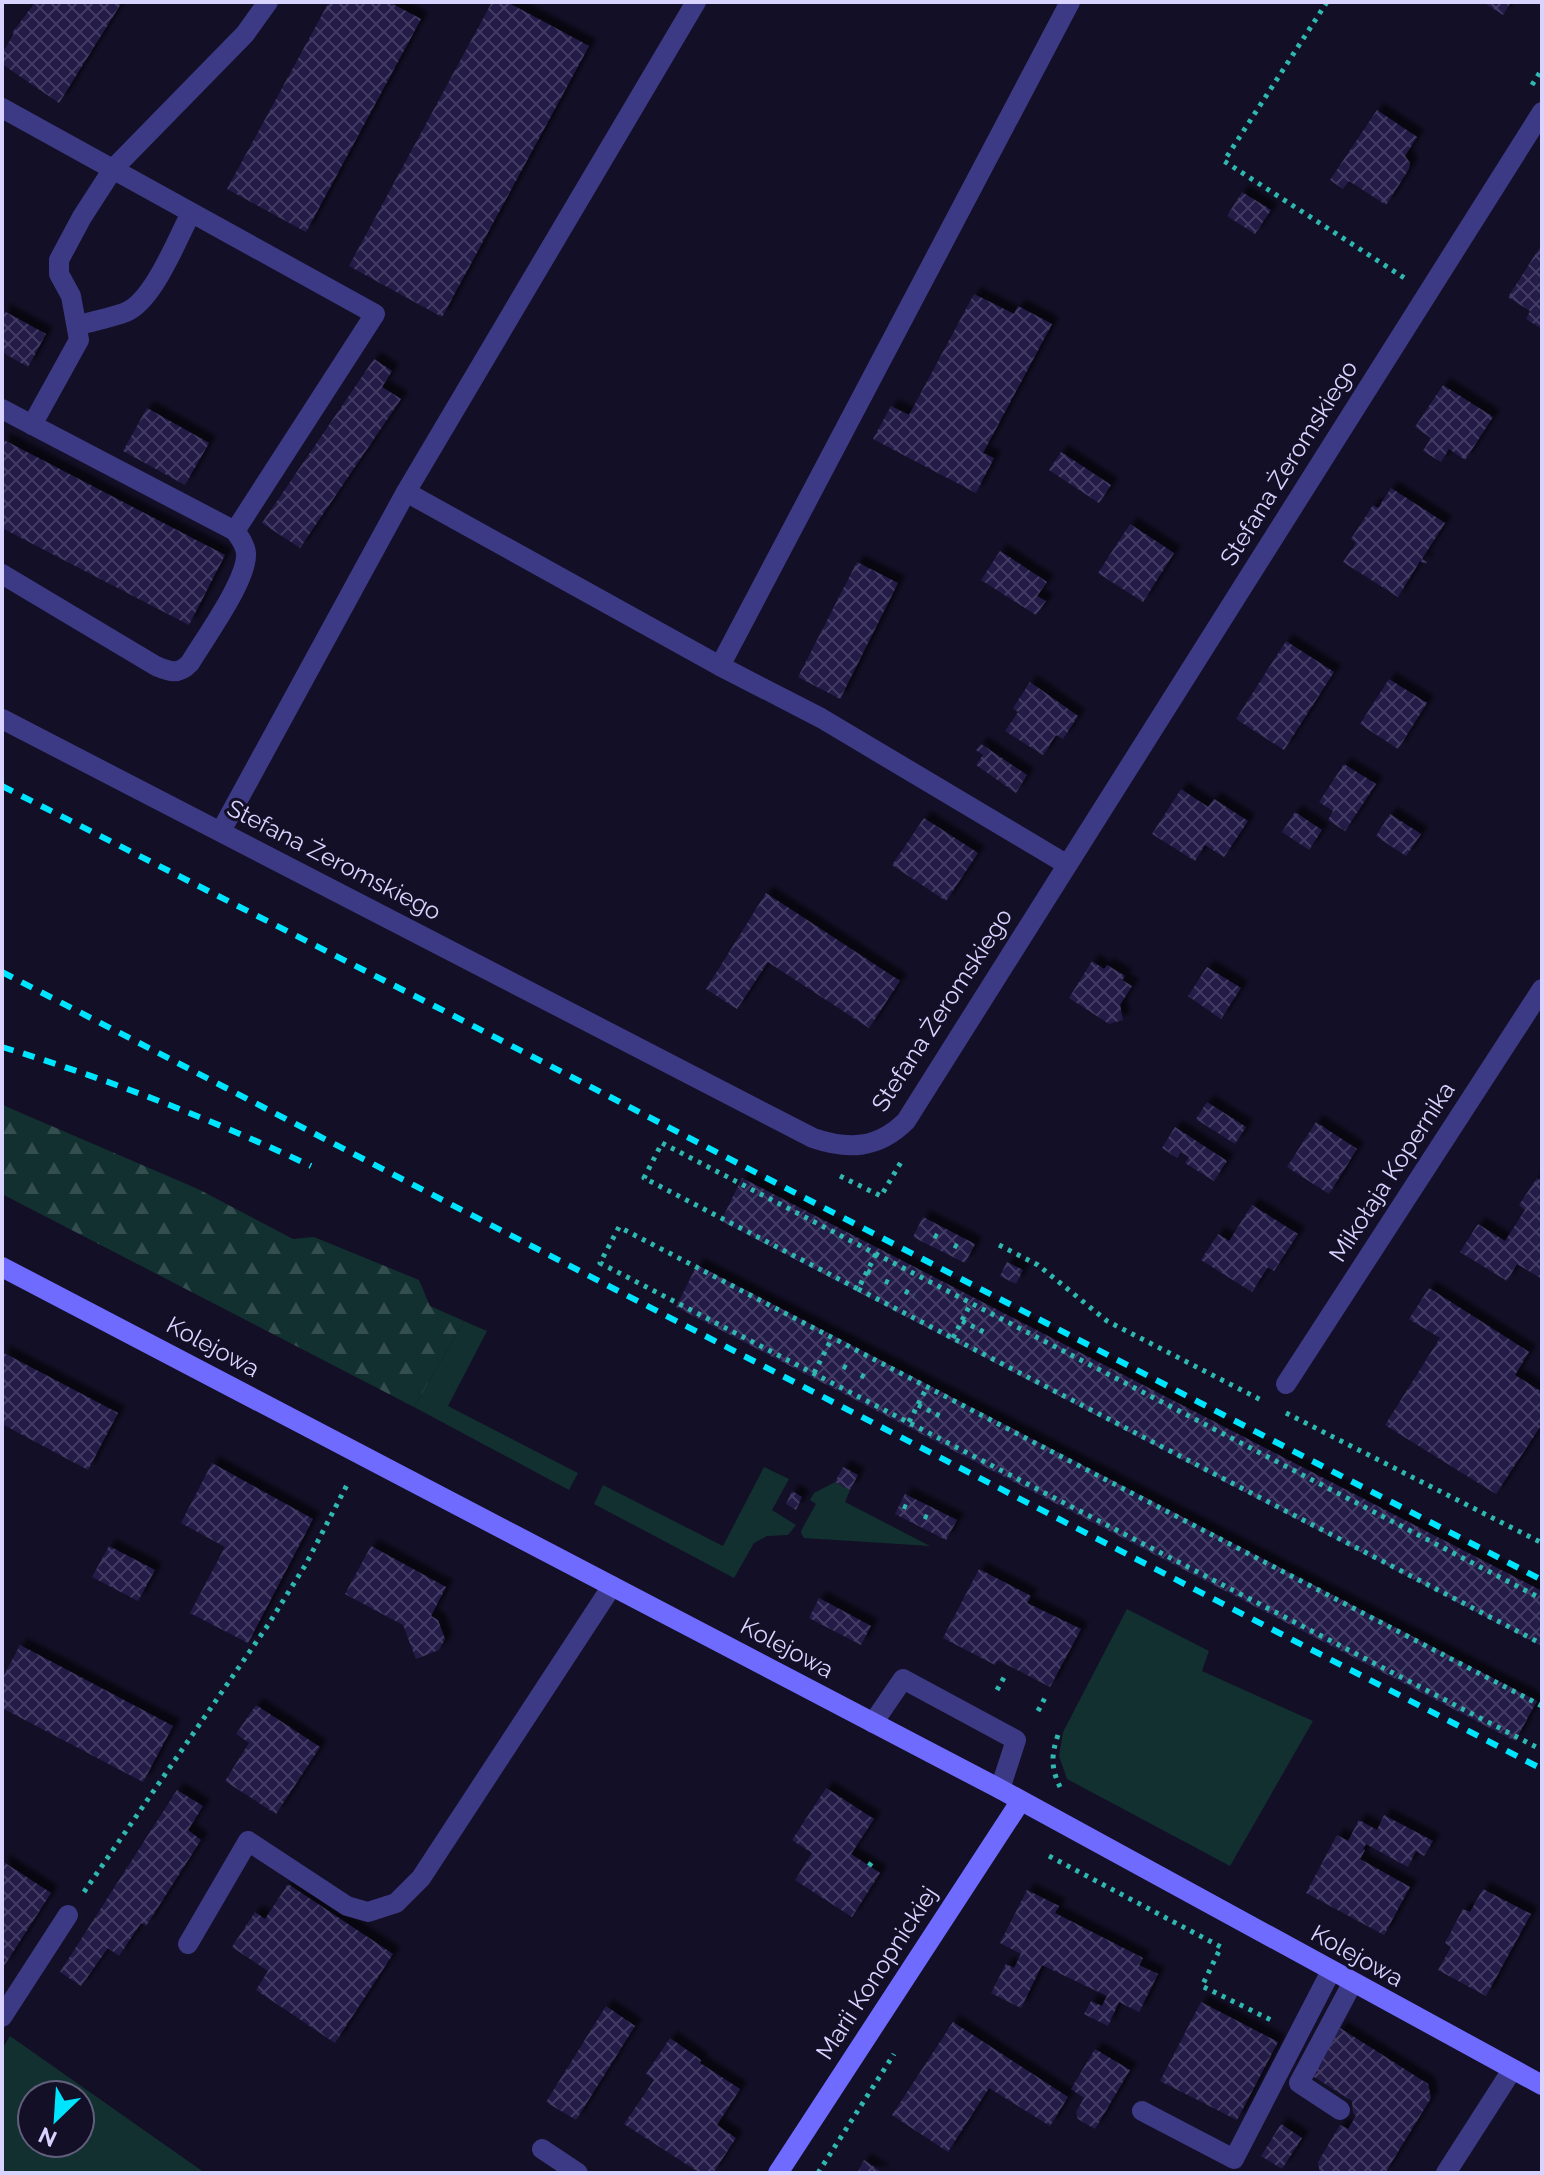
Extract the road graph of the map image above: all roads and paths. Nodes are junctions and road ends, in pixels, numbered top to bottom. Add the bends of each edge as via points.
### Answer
1 (268, 2) edge
2 (696, 2) edge
3 (1070, 2) edge
4 (1327, 2) edge
5 (2, 108) edge
6 (1542, 112) edge
7 (113, 169) junction
8 (191, 213) junction
9 (1407, 279) dead end
10 (77, 326) junction
11 (2, 409) edge
12 (32, 425) junction
13 (406, 492) junction
14 (235, 531) junction
15 (2, 574) edge
16 (720, 666) junction
17 (2, 719) edge
18 (221, 831) junction
19 (1066, 864) junction
20 (1542, 989) edge
21 (934, 1235) dead end
22 (941, 1239) dead end
23 (954, 1245) dead end
24 (961, 1249) dead end
25 (876, 1254) junction
26 (2, 1267) edge
27 (867, 1271) junction
28 (875, 1275) dead end
29 (885, 1281) dead end
30 (894, 1285) dead end
31 (858, 1289) junction
32 (905, 1291) dead end
33 (914, 1296) dead end
34 (971, 1303) junction
35 (962, 1321) junction
36 (986, 1333) dead end
37 (832, 1338) junction
38 (953, 1338) junction
39 (843, 1366) dead end
40 (850, 1370) dead end
41 (814, 1373) junction
42 (861, 1375) dead end
43 (868, 1379) dead end
44 (1286, 1384) dead end
45 (927, 1387) junction
46 (918, 1405) junction
47 (942, 1417) dead end
48 (909, 1422) junction
49 (350, 1480) dead end
50 (903, 1506) dead end
51 (910, 1509) dead end
52 (924, 1516) dead end
53 (932, 1520) dead end
54 (612, 1586) junction
55 (1542, 1599) edge
56 (1542, 1644) edge
57 (1006, 1674) dead end
58 (997, 1690) dead end
59 (1047, 1694) dead end
60 (1542, 1706) edge
61 (1038, 1711) dead end
62 (873, 1723) junction
63 (1058, 1735) dead end
64 (1542, 1750) edge
65 (1000, 1789) junction
66 (1062, 1790) dead end
67 (1020, 1802) junction
68 (68, 1915) joint
69 (188, 1944) dead end
70 (1331, 1971) junction
71 (1353, 1982) junction
72 (2, 2017) edge
73 (1512, 2070) junction
74 (1542, 2085) edge
75 (1340, 2110) dead end
76 (1142, 2111) dead end
77 (542, 2149) dead end
78 (578, 2173) edge
79 (778, 2173) edge
80 (1446, 2173) edge

1 - 7 street via 245,34
2 - 13 street
3 - 16 street
4 - 9 path via 1224,161
5 - 7 street
6 - 19 street, Stefana Żeromskiego
7 - 8 street
7 - 10 street via 59,260
8 - 10 street via 136,306
8 - 14 street via 375,314
10 - 12 street via 79,340
11 - 12 street
12 - 14 street
13 - 16 street
13 - 18 street
14 - 15 street via 246,555 242,577 190,663 171,673
16 - 19 street via 821,718
17 - 18 street, Stefana Żeromskiego
18 - 19 street, Stefana Żeromskiego via 813,1138 854,1147 875,1143 906,1121
20 - 44 street, Mikołaja Kopernika
21 - 22 path
23 - 24 path
25 - 27 path
25 - 31 path via 662,1143 644,1178
25 - 34 path
26 - 54 street, Kolejowa
27 - 28 path
27 - 31 path
29 - 30 path
31 - 38 path
32 - 33 path
34 - 35 path
34 - 55 path
35 - 36 path
35 - 38 path
37 - 41 path
37 - 41 path via 619,1227 600,1263
37 - 45 path
38 - 56 path
39 - 40 path
41 - 48 path
42 - 43 path
45 - 46 path
45 - 60 path
46 - 47 path
46 - 48 path
48 - 64 path
49 - 68 path via 268,1625
50 - 51 path
52 - 53 path
54 - 62 street, Kolejowa
54 - 69 street via 421,1878 396,1903 368,1912 347,1906 248,1841
57 - 58 path
59 - 61 path
62 - 65 street, Kolejowa
62 - 65 street via 903,1679 1016,1740
63 - 66 path via 1052,1771
65 - 67 street, Kolejowa
67 - 70 street, Kolejowa
67 - 79 street, Marii Konopnickiej
68 - 72 street
70 - 71 street, Kolejowa
70 - 76 street via 1234,2159
71 - 73 street, Kolejowa
71 - 75 street via 1299,2083
73 - 74 street, Kolejowa
73 - 80 street
77 - 78 street

